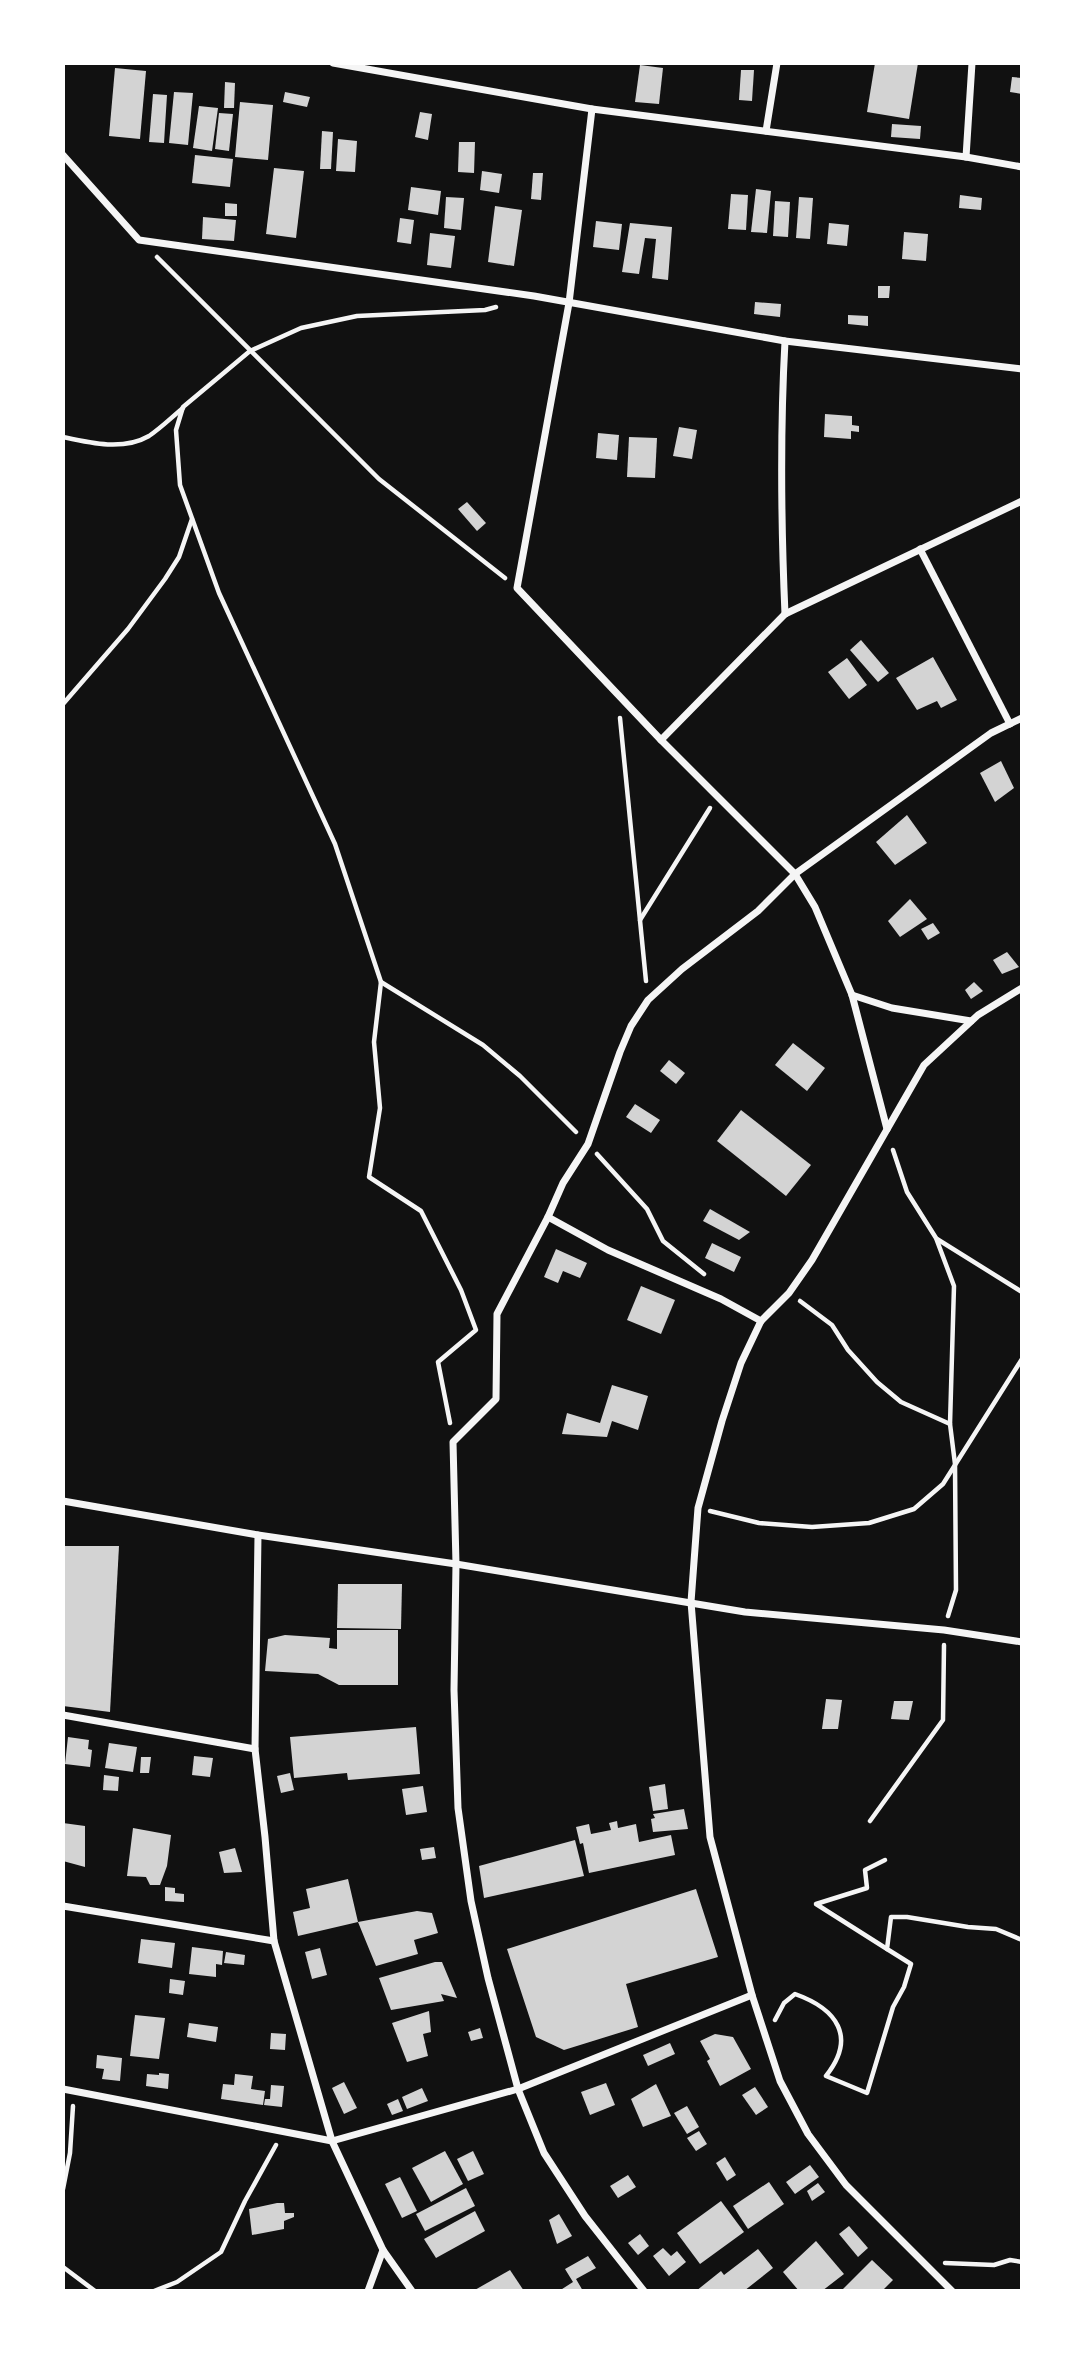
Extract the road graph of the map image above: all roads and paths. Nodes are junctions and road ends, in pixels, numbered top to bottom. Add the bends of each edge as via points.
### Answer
1 (333, 63) edge
2 (777, 63) edge
3 (972, 63) edge
4 (592, 109) junction
5 (766, 131) junction
6 (63, 155) edge
7 (966, 157) junction
8 (1022, 167) edge
9 (139, 240) junction
10 (569, 303) junction
11 (505, 305) dead end
12 (785, 341) junction
13 (250, 351) junction
14 (1022, 369) edge
15 (183, 407) junction
16 (63, 437) edge
17 (1022, 501) edge
18 (192, 518) junction
19 (920, 550) junction
20 (517, 588) junction
21 (785, 614) junction
22 (617, 693) junction
23 (63, 704) edge
24 (1022, 718) edge
25 (1010, 724) junction
26 (661, 740) junction
27 (717, 796) junction
28 (795, 874) junction
29 (640, 920) junction
30 (381, 982) junction
31 (1022, 988) edge
32 (852, 995) junction
33 (648, 1000) junction
34 (971, 1021) junction
35 (887, 1129) junction
36 (588, 1144) junction
37 (548, 1217) junction
38 (936, 1238) junction
39 (712, 1281) dead end
40 (1022, 1292) edge
41 (789, 1293) junction
42 (761, 1321) junction
43 (1022, 1359) edge
44 (950, 1424) junction
45 (453, 1442) junction
46 (956, 1464) junction
47 (63, 1501) edge
48 (698, 1508) junction
49 (258, 1535) junction
50 (456, 1564) junction
51 (691, 1602) junction
52 (944, 1630) junction
53 (1022, 1642) edge
54 (63, 1715) edge
55 (255, 1749) junction
56 (870, 1821) dead end
57 (885, 1860) dead end
58 (63, 1906) edge
59 (1022, 1940) edge
60 (274, 1941) junction
61 (887, 1949) junction
62 (752, 1995) junction
63 (771, 2052) junction
64 (63, 2089) edge
65 (518, 2089) junction
66 (75, 2091) junction
67 (281, 2131) junction
68 (332, 2141) junction
69 (63, 2189) edge
70 (383, 2250) junction
71 (1022, 2262) edge
72 (923, 2263) junction
73 (63, 2267) edge
74 (95, 2291) edge
75 (154, 2291) edge
76 (368, 2291) edge
77 (412, 2291) edge
78 (644, 2291) edge
79 (952, 2291) edge

1 - 4 street
2 - 5 street
3 - 7 street
4 - 5 street
4 - 10 street
5 - 7 street
6 - 9 street
7 - 8 street
9 - 10 street
9 - 13 path
10 - 12 street
10 - 20 street
11 - 13 path via 485,310 357,316 301,328
12 - 14 street
12 - 21 street via 780,517
13 - 15 path
13 - 20 path via 379,479
15 - 16 path via 135,442 97,445
15 - 18 path via 176,450 180,485
17 - 19 street
18 - 23 path via 179,557 165,579
18 - 30 path via 219,593 335,844
19 - 21 street
19 - 25 street
20 - 22 street
21 - 26 street
22 - 26 street
22 - 29 path
24 - 25 street
25 - 28 street
26 - 27 street
27 - 28 street
27 - 29 path
28 - 32 street via 815,907
28 - 33 street via 758,911
29 - 33 path
30 - 36 path via 483,1045
30 - 45 path via 374,1042 380,1108 369,1177 421,1211 461,1290 475,1330 438,1362
31 - 34 street
32 - 34 street via 892,1008
32 - 35 street
33 - 36 street via 620,1052
34 - 35 street via 924,1065
35 - 38 path via 907,1192
35 - 41 street
36 - 37 street
36 - 39 path via 648,1209 663,1241
37 - 42 street
37 - 45 street via 497,1314 496,1399
38 - 40 path
38 - 44 path via 954,1286
41 - 42 street
41 - 44 path via 832,1325 848,1350 885,1389 901,1402
42 - 48 street via 741,1363
43 - 46 path
44 - 46 path
45 - 50 street
46 - 48 path via 943,1484 914,1509 869,1524 812,1528 759,1523
46 - 52 path via 956,1590
47 - 49 street
48 - 51 street
49 - 50 street
49 - 55 street
50 - 51 street
50 - 65 street via 458,1808 471,1901
51 - 52 street via 745,1612
51 - 62 street via 710,1837
52 - 53 street
52 - 56 path via 943,1720
54 - 55 street
55 - 60 street
57 - 61 path via 865,1870 867,1888 816,1905
58 - 60 street
59 - 61 path via 996,1929 891,1917
60 - 68 street
61 - 63 path via 911,1964 867,2093 826,2076 840,2047 839,2027 827,2009 810,1999 795,1994 784,2003 774,2021
62 - 63 street
62 - 65 street
63 - 72 street via 780,2081 808,2134 846,2185
64 - 66 street
65 - 68 street
65 - 78 street via 544,2153 585,2216
66 - 67 street
66 - 69 path
67 - 68 street
67 - 75 path via 221,2252 177,2283
68 - 70 street
70 - 76 street
70 - 77 street
71 - 72 path via 1010,2260 994,2266
72 - 79 street
73 - 74 path

